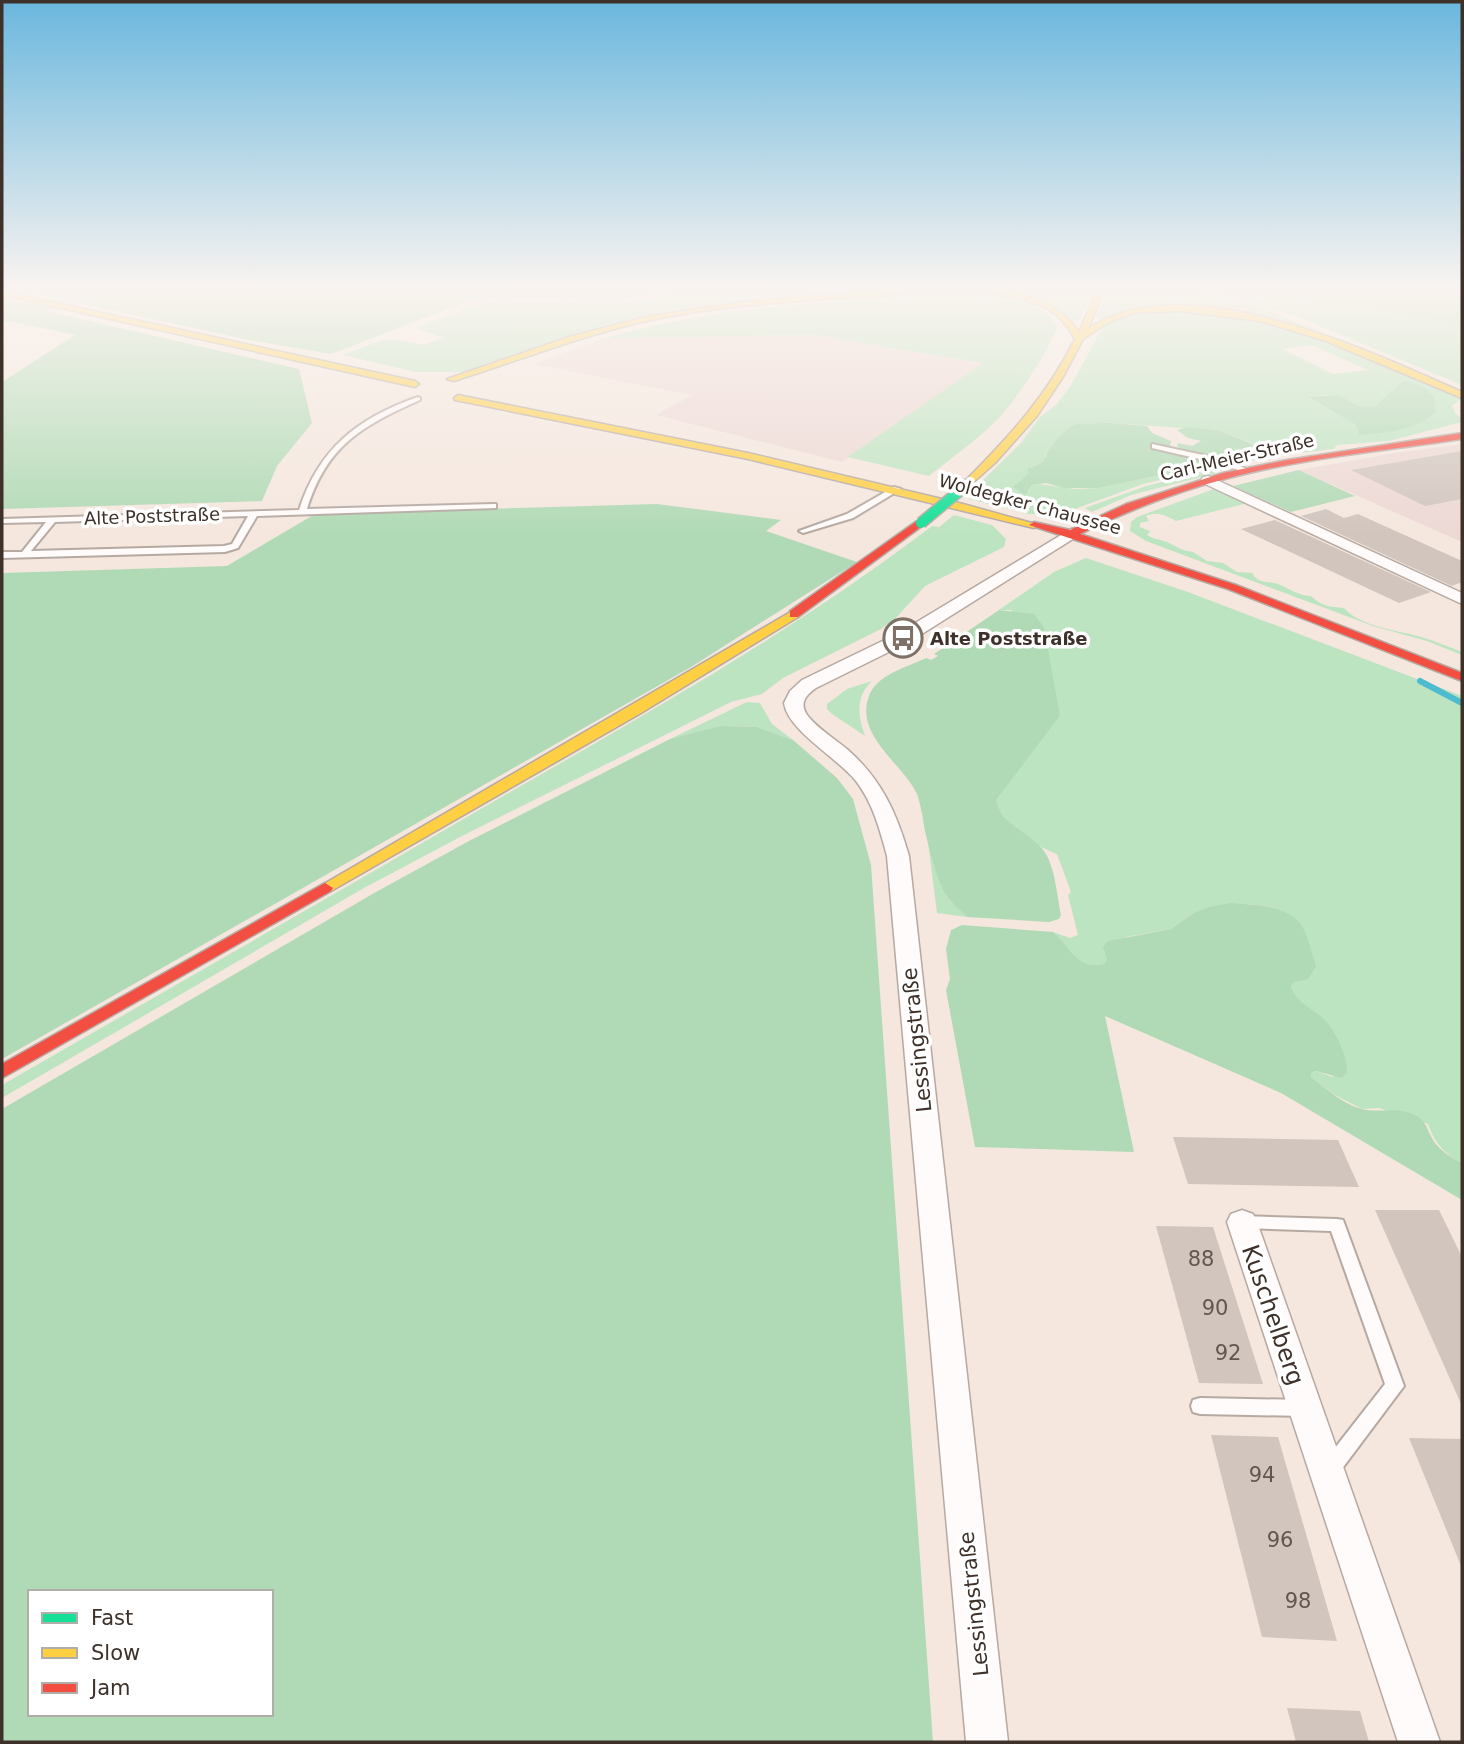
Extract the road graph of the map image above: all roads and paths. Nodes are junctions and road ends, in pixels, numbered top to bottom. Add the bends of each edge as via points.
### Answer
1 (329, 372) edge
2 (471, 372) edge
3 (499, 372) edge
4 (1061, 372) edge
5 (1409, 372) edge
6 (1425, 372) edge
7 (451, 379) junction
8 (473, 387) junction
9 (1462, 388) edge
10 (1462, 395) edge
11 (426, 396) junction
12 (458, 398) junction
13 (572, 418) junction
14 (1462, 428) edge
15 (1462, 436) edge
16 (1420, 443) junction
17 (1155, 446) dead end
18 (1247, 471) junction
19 (1208, 480) junction
20 (897, 489) junction
21 (494, 506) dead end
22 (302, 512) junction
23 (254, 513) junction
24 (54, 519) junction
25 (2, 521) edge
26 (803, 531) dead end
27 (1071, 534) junction
28 (24, 554) junction
29 (2, 555) edge
30 (1462, 599) edge
31 (1462, 677) edge
32 (2, 1072) edge
33 (1242, 1222) joint
34 (1200, 1406) dead end
35 (1305, 1408) junction
36 (1326, 1474) junction
37 (988, 1742) edge
38 (1419, 1742) edge

1 - 11 main road, Woldegker Chaussee
2 - 7 main road
3 - 8 main road
4 - 32 main road, bridge via 1032,416 969,483 805,607 636,710
5 - 10 main road
6 - 9 main road
7 - 8 main road, Woldegker Chaussee
7 - 11 main road, Woldegker Chaussee
8 - 12 main road, Woldegker Chaussee
8 - 13 main road, Woldegker Chaussee
11 - 12 main road, Woldegker Chaussee
11 - 22 lane via 374,420 324,459
12 - 13 main road, Woldegker Chaussee
13 - 20 main road, Woldegker Chaussee
14 - 16 main road, Carl-Meier-Straße
15 - 16 main road, Carl-Meier-Straße
16 - 18 main road, Carl-Meier-Straße
17 - 18 lane
18 - 19 main road, Carl-Meier-Straße
19 - 27 main road, Carl-Meier-Straße via 1125,506
19 - 30 street
20 - 26 lane via 850,516
20 - 27 main road, Woldegker Chaussee
21 - 22 lane, Alte Poststraße
22 - 23 lane, Alte Poststraße
23 - 24 lane, Alte Poststraße
23 - 28 lane via 235,546 225,549
24 - 25 lane, Alte Poststraße
24 - 28 lane
27 - 31 main road, Woldegker Chaussee via 1223,583
27 - 37 street, Lessingstraße via 902,638 809,684 793,700 799,718 860,769 876,791 898,856
28 - 29 lane
33 - 35 street, Kuschelberg
33 - 36 lane, Kuschelberg via 1337,1225 1395,1386
34 - 35 lane, Kuschelberg
35 - 36 street, Kuschelberg
36 - 38 street, Kuschelberg

